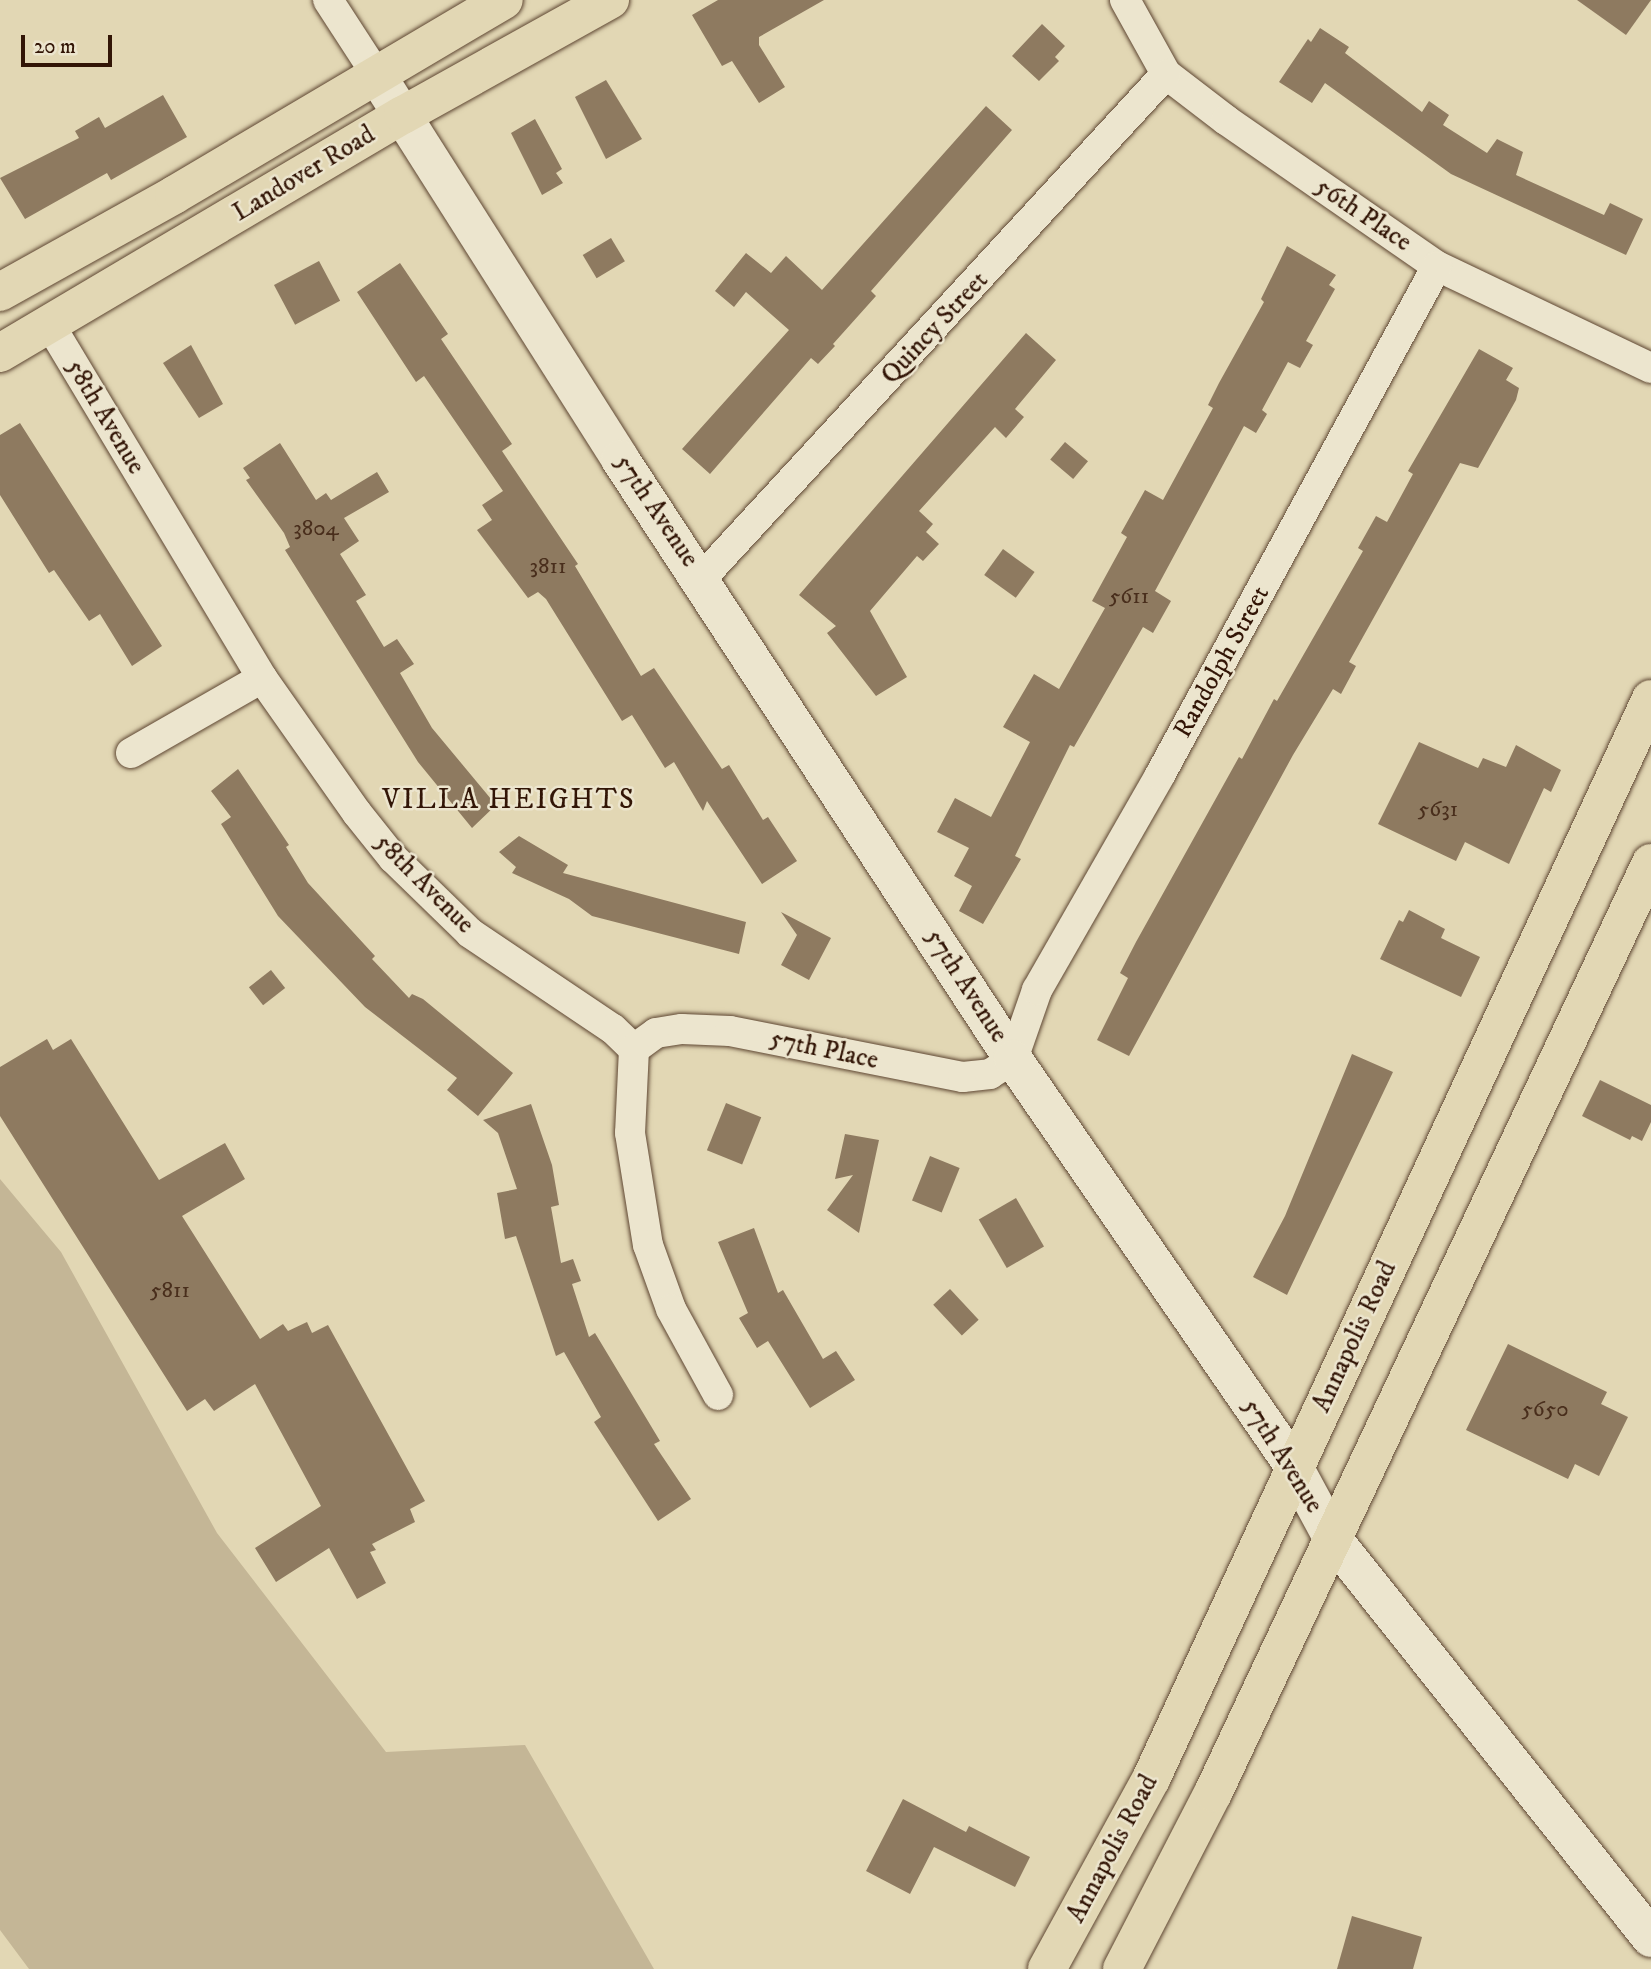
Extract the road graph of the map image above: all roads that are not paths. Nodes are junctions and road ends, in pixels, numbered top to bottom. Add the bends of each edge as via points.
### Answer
1 (328, 0) edge
2 (505, 0) edge
3 (610, 0) edge
4 (1125, 0) edge
5 (376, 74) junction
6 (1166, 74) junction
7 (403, 115) junction
8 (1437, 266) junction
9 (0, 292) edge
10 (50, 325) junction
11 (0, 353) edge
12 (1651, 368) edge
13 (701, 579) junction
14 (262, 678) junction
15 (1651, 699) edge
16 (131, 753) dead end
17 (1651, 863) edge
18 (634, 1049) junction
19 (1013, 1059) junction
20 (718, 1395) dead end
21 (1294, 1467) junction
22 (1333, 1539) junction
23 (1651, 1938) edge
24 (1047, 1969) edge
25 (1122, 1969) edge

1 - 5 street, 57th Avenue
2 - 5 main road, Landover Road
3 - 7 main road, Landover Road
4 - 6 street, 56th Place
5 - 7 street, 57th Avenue
5 - 9 main road, Landover Road
6 - 8 street, 56th Place
6 - 13 street, Quincy Street
7 - 10 main road, Landover Road
7 - 13 street, 57th Avenue
8 - 12 street, 56th Place
8 - 19 street, Randolph Street via 1167,763 1037,990
10 - 11 main road, Landover Road
10 - 14 street, 58th Avenue
13 - 19 street, 57th Avenue
14 - 16 street
14 - 18 street, 58th Avenue via 393,858 470,933 613,1029
15 - 21 main road, Annapolis Road
17 - 22 main road
18 - 19 street, 57th Place via 656,1033 682,1029 730,1031 963,1077 990,1074
18 - 20 street via 630,1133 648,1245 671,1309
19 - 21 street, 57th Avenue
21 - 22 street, 57th Avenue
21 - 24 main road, Annapolis Road via 1151,1779
22 - 23 street, 57th Avenue
22 - 25 main road via 1168,1886

